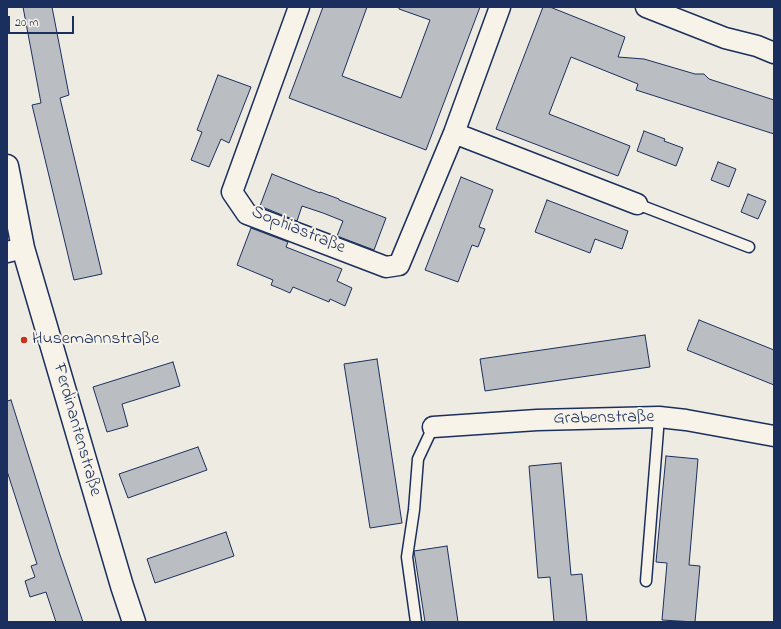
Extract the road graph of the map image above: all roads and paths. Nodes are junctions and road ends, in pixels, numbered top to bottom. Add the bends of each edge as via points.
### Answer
1 (299, 7) edge
2 (500, 7) edge
3 (646, 7) edge
4 (774, 53) edge
5 (454, 133) junction
6 (7, 166) edge
7 (637, 204) joint
8 (749, 247) dead end
9 (15, 250) edge
10 (659, 417) junction
11 (433, 426) joint
12 (774, 436) edge
13 (646, 581) dead end
14 (134, 622) edge
15 (416, 622) edge

1 - 5 street, Sophiastraße via 232,192 247,214 386,267 399,265
2 - 5 street, Sophiastraße
3 - 4 street via 725,38
5 - 7 street
6 - 9 street, Ferdinantenstraße
7 - 8 lane
9 - 14 street, Ferdinantenstraße
10 - 11 street, Grabenstraße
10 - 12 street, Grabenstraße
10 - 13 lane
11 - 15 lane via 418,459 407,557

